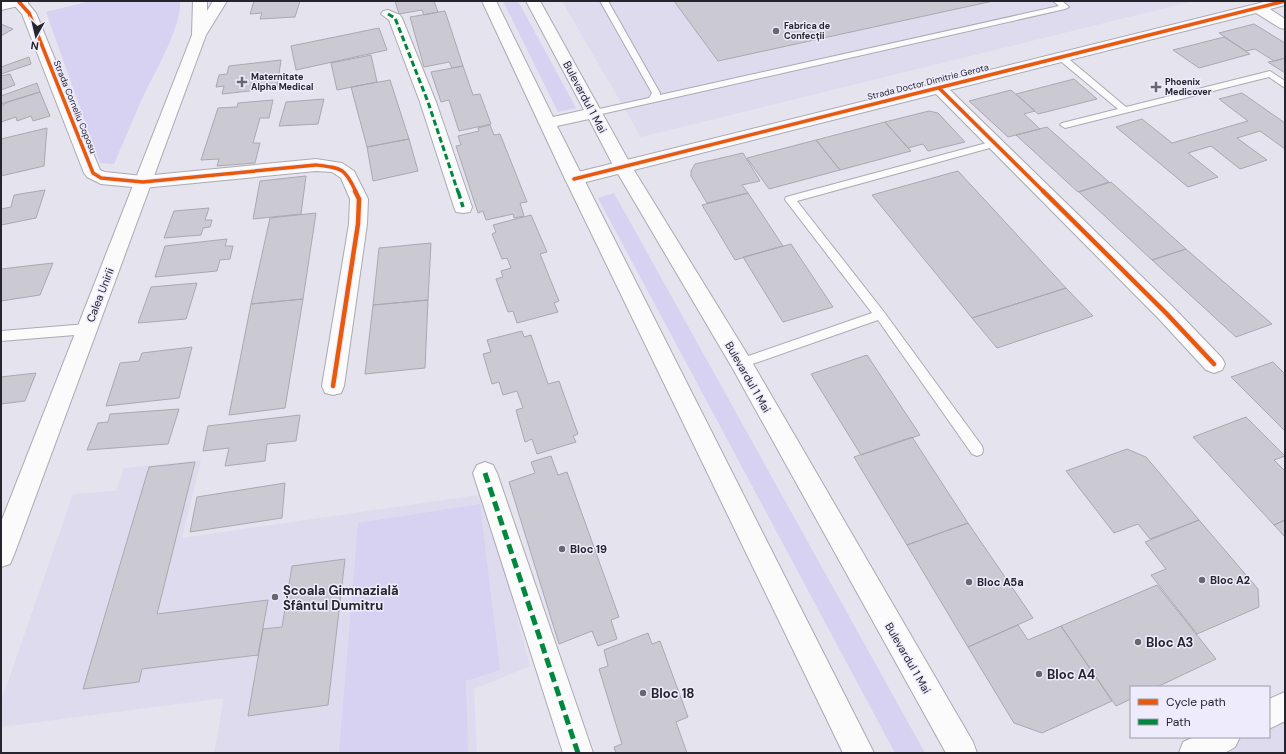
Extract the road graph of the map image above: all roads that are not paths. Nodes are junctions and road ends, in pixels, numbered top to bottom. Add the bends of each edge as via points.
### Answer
1 (21, 1) edge
2 (200, 1) edge
3 (220, 1) edge
4 (489, 1) edge
5 (533, 1) edge
6 (604, 1) edge
7 (1057, 1) edge
8 (1285, 1) edge
9 (1, 6) edge
10 (1258, 8) junction
11 (388, 14) dead end
12 (1285, 25) edge
13 (199, 35) junction
14 (1061, 57) junction
15 (1285, 85) edge
16 (939, 88) junction
17 (651, 101) junction
18 (1124, 110) junction
19 (593, 113) junction
20 (548, 123) junction
21 (1065, 125) dead end
22 (994, 144) junction
23 (623, 167) junction
24 (574, 179) junction
25 (142, 182) junction
26 (463, 207) dead end
27 (880, 315) junction
28 (87, 329) junction
29 (1, 336) edge
30 (741, 363) junction
31 (1214, 364) dead end
32 (333, 386) dead end
33 (977, 450) dead end
34 (485, 474) dead end
35 (1, 555) edge
36 (1285, 706) edge
37 (1270, 714) edge
38 (1223, 738) edge
39 (578, 753) edge
40 (859, 753) edge
41 (962, 753) edge
42 (1194, 753) edge

1 - 9 street, Strada Corneliu Coposu
1 - 25 street, Strada Corneliu Coposu via 29,13 93,173 101,178
2 - 13 street, Calea Unirii
3 - 13 street, Calea Unirii
4 - 20 street
5 - 19 street, Bulevardul 1 Mai
6 - 17 lane via 656,93
7 - 17 lane via 1065,7
8 - 10 street, Strada Doctor Dimitrie Gerota
10 - 12 street
10 - 14 street, Strada Doctor Dimitrie Gerota
11 - 26 street via 395,18 426,96
13 - 25 street, Calea Unirii
14 - 16 street, Strada Doctor Dimitrie Gerota
14 - 18 lane
15 - 18 lane via 1270,74
16 - 22 street
16 - 23 street, Strada Doctor Dimitrie Gerota
17 - 19 lane
18 - 21 lane
19 - 20 street
19 - 23 street, Bulevardul 1 Mai
20 - 24 street
22 - 27 lane via 790,199
22 - 31 street via 1166,313
23 - 24 street, Strada Doctor Dimitrie Gerota
23 - 30 street, Bulevardul 1 Mai
24 - 40 street
25 - 28 street, Calea Unirii
25 - 32 street, Strada Corneliu Coposu via 316,165 336,167 348,175 359,199 358,224
27 - 30 lane
27 - 33 lane
28 - 29 lane
28 - 35 street, Calea Unirii
30 - 41 street, Bulevardul 1 Mai
34 - 39 street
36 - 37 street
38 - 42 street

